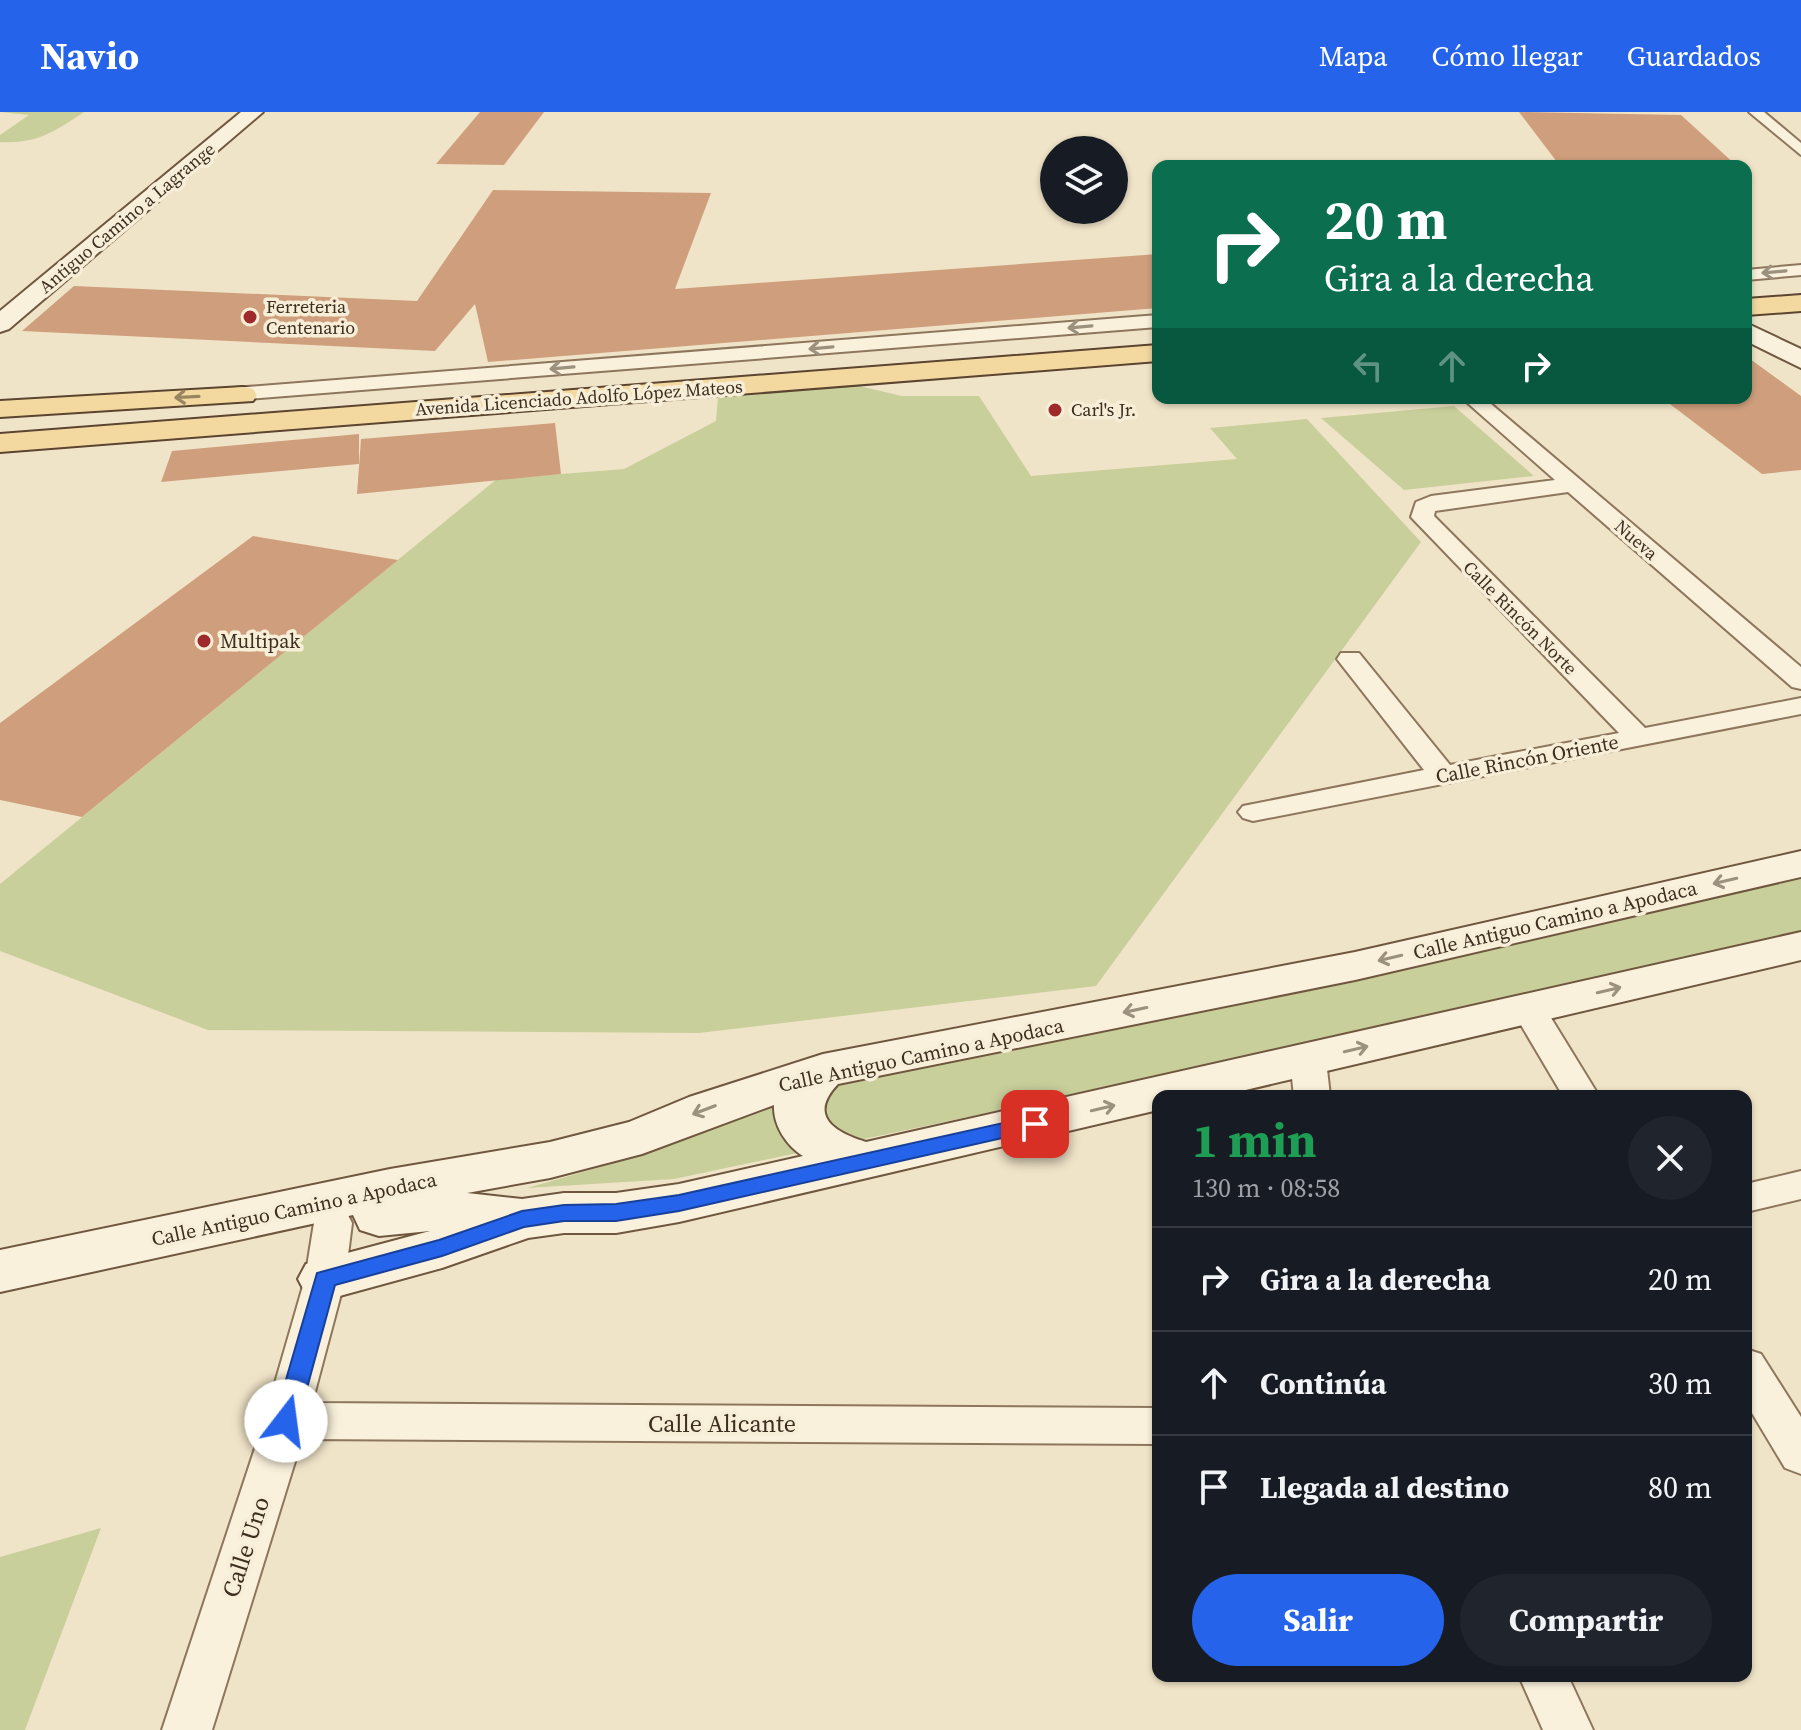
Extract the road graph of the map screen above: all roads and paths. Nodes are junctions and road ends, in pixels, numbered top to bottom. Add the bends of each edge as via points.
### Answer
1 (253, 112) edge
2 (1756, 112) edge
3 (1801, 151) edge
4 (1801, 270) edge
5 (1752, 274) edge
6 (1801, 289) edge
7 (1752, 293) edge
8 (1801, 303) edge
9 (1752, 307) edge
10 (1152, 321) edge
11 (0, 324) edge
12 (1752, 334) edge
13 (1152, 339) edge
14 (1152, 353) edge
15 (1801, 360) edge
16 (234, 394) junction
17 (341, 404) junction
18 (1479, 404) edge
19 (41, 405) junction
20 (0, 409) edge
21 (156, 430) junction
22 (5, 441) edge
23 (1572, 485) junction
24 (1350, 659) dead end
25 (1801, 681) edge
26 (1801, 706) edge
27 (1639, 737) junction
28 (1443, 776) junction
29 (1253, 812) dead end
30 (1801, 864) edge
31 (1801, 946) edge
32 (1528, 1008) junction
33 (823, 1071) junction
34 (1310, 1078) edge
35 (1238, 1090) edge
36 (1577, 1090) edge
37 (1152, 1104) edge
38 (862, 1159) junction
39 (1801, 1185) edge
40 (1752, 1197) edge
41 (344, 1214) junction
42 (522, 1219) junction
43 (0, 1271) edge
44 (325, 1279) junction
45 (0, 1292) edge
46 (1752, 1376) edge
47 (286, 1421) junction
48 (1152, 1426) edge
49 (1801, 1455) edge
50 (1546, 1682) edge
51 (187, 1730) edge
52 (1568, 1730) edge

1 - 11 street, Antiguo Camino a Lagrange
2 - 3 street
4 -> 5 street
6 - 7 main road
8 - 9 main road
10 -> 16 street
12 - 15 street
13 - 17 main road, Avenida Licenciado Adolfo López Mateos
14 - 21 main road, Avenida Licenciado Adolfo López Mateos
16 - 17 main road, Avenida Licenciado Adolfo López Mateos
16 -> 19 main road, Avenida Licenciado Adolfo López Mateos
17 - 21 main road via 185,420
18 - 23 street, Nueva
19 - 20 main road, Avenida Licenciado Adolfo López Mateos
19 - 21 main road
21 - 22 main road, Avenida Licenciado Adolfo López Mateos
23 - 25 street, Nueva
23 - 27 street, Calle Rincón Norte via 1439,501 1421,511 1429,527
24 - 28 street
26 - 27 street, Calle Rincón Oriente
27 - 28 street, Calle Rincón Oriente
28 - 29 street, Calle Rincón Oriente
30 -> 33 street, Calle Antiguo Camino a Apodaca via 1355,966
32 -> 31 street, Calle Antiguo Camino a Apodaca
34 -> 32 street, Calle Antiguo Camino a Apodaca
32 - 36 street
33 - 38 street via 801,1095 801,1122 824,1148
33 -> 41 street, Calle Antiguo Camino a Apodaca via 642,1136
35 -> 34 street, Calle Antiguo Camino a Apodaca
38 -> 37 street, Calle Antiguo Camino a Apodaca
38 - 42 street, Calle Antiguo Camino a Apodaca via 679,1203
39 - 40 street
41 - 42 street, Calle Antiguo Camino a Apodaca via 442,1210
41 - 43 street, Calle Antiguo Camino a Apodaca
41 - 44 street, Calle Uno
41 - 45 street, Calle Antiguo Camino a Apodaca
42 - 44 street via 442,1248
44 - 47 street, Calle Uno
46 - 49 street
47 - 48 street, Calle Alicante
47 - 51 street, Calle Uno
50 - 52 street

